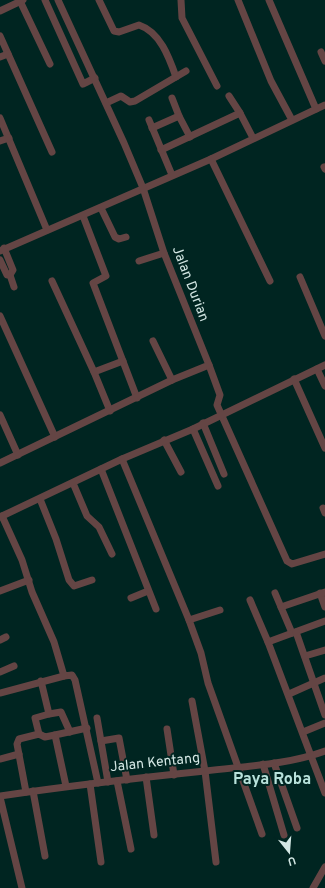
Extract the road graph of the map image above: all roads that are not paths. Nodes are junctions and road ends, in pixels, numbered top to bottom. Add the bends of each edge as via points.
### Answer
1 (45, 0) edge
2 (58, 0) edge
3 (99, 0) edge
4 (181, 0) edge
5 (238, 0) edge
6 (269, 0) edge
7 (22, 1) edge
8 (0, 11) edge
9 (65, 15) junction
10 (54, 20) junction
11 (0, 36) edge
12 (321, 52) dead end
13 (8, 54) junction
14 (0, 57) edge
15 (325, 61) edge
16 (50, 64) dead end
17 (186, 71) dead end
18 (176, 77) junction
19 (95, 78) junction
20 (217, 86) dead end
21 (229, 96) dead end
22 (172, 98) dead end
23 (106, 103) junction
24 (325, 107) edge
25 (316, 109) junction
26 (240, 113) junction
27 (179, 116) junction
28 (0, 118) edge
29 (149, 120) dead end
30 (292, 120) junction
31 (152, 128) junction
32 (190, 137) junction
33 (9, 138) junction
34 (253, 138) junction
35 (0, 141) edge
36 (162, 150) junction
37 (52, 152) dead end
38 (211, 159) junction
39 (172, 175) junction
40 (143, 188) junction
41 (101, 208) junction
42 (83, 216) junction
43 (47, 230) junction
44 (126, 237) dead end
45 (2, 249) edge
46 (164, 253) junction
47 (0, 260) edge
48 (139, 261) dead end
49 (10, 275) junction
50 (300, 277) dead end
51 (52, 281) dead end
52 (270, 281) dead end
53 (14, 287) dead end
54 (0, 316) edge
55 (325, 336) edge
56 (152, 341) dead end
57 (123, 361) junction
58 (208, 365) junction
59 (325, 365) edge
60 (317, 369) junction
61 (94, 372) junction
62 (294, 379) junction
63 (172, 380) junction
64 (325, 386) edge
65 (137, 398) junction
66 (110, 411) junction
67 (0, 415) edge
68 (221, 415) junction
69 (203, 423) junction
70 (193, 428) junction
71 (55, 437) junction
72 (164, 440) junction
73 (325, 448) edge
74 (18, 455) junction
75 (122, 459) junction
76 (0, 463) edge
77 (101, 469) junction
78 (181, 472) dead end
79 (224, 474) dead end
80 (73, 483) junction
81 (218, 486) dead end
82 (40, 499) junction
83 (1, 516) edge
84 (112, 554) dead end
85 (325, 554) edge
86 (29, 580) junction
87 (92, 580) dead end
88 (148, 591) junction
89 (0, 592) edge
90 (275, 593) dead end
91 (323, 593) edge
92 (131, 598) dead end
93 (250, 600) dead end
94 (281, 607) junction
95 (325, 607) edge
96 (156, 609) dead end
97 (220, 610) dead end
98 (189, 620) junction
99 (325, 621) edge
100 (294, 632) junction
101 (268, 642) junction
102 (325, 650) edge
103 (305, 656) junction
104 (14, 666) dead end
105 (0, 672) edge
106 (64, 676) junction
107 (325, 678) edge
108 (41, 681) junction
109 (314, 681) junction
110 (0, 693) edge
111 (289, 694) junction
112 (322, 696) edge
113 (192, 701) dead end
114 (48, 714) junction
115 (325, 715) edge
116 (97, 718) dead end
117 (325, 723) edge
118 (87, 728) junction
119 (167, 729) dead end
120 (70, 732) junction
121 (303, 732) junction
122 (39, 734) junction
123 (55, 735) junction
124 (101, 741) junction
125 (325, 751) edge
126 (19, 754) junction
127 (312, 756) junction
128 (0, 759) edge
129 (274, 763) junction
130 (263, 764) junction
131 (239, 768) junction
132 (205, 771) junction
133 (174, 775) junction
134 (146, 777) junction
135 (127, 780) junction
136 (117, 781) junction
137 (108, 782) junction
138 (98, 783) junction
139 (90, 784) junction
140 (66, 786) junction
141 (30, 792) junction
142 (325, 793) edge
143 (0, 796) edge
144 (297, 828) dead end
145 (262, 834) dead end
146 (154, 835) dead end
147 (284, 835) dead end
148 (131, 848) dead end
149 (45, 856) dead end
150 (101, 862) dead end
151 (216, 862) dead end
152 (325, 867) edge
153 (22, 888) edge
154 (313, 888) edge

1 - 10 street
2 - 9 street, Jalan Durian
3 - 18 street via 114,31 119,32 139,25 152,32 170,59
4 - 20 street via 182,18
5 - 30 street via 272,81
6 - 25 street
7 - 8 street
7 - 16 street
9 - 10 street
9 - 19 street, Jalan Durian
10 - 19 street via 83,84
11 - 13 street
12 - 15 street
13 - 14 street
13 - 37 street
17 - 18 street
18 - 23 street via 135,101 130,102 120,96
19 - 23 street, Jalan Durian
21 - 26 street
22 - 27 street
23 - 40 street, Jalan Durian
24 - 25 street
25 - 30 street
26 - 32 street
26 - 34 street
27 - 31 street
27 - 32 street
28 - 33 street
29 - 31 street
30 - 34 street
31 - 36 street
32 - 36 street
33 - 35 street
33 - 43 street
34 - 38 street
36 - 39 street
38 - 39 street
38 - 52 street
39 - 40 street
40 - 41 street
40 - 46 street, Jalan Durian
41 - 42 street
41 - 44 street via 115,237
42 - 43 street
42 - 57 street via 106,276 93,283
43 - 45 street
45 - 49 street via 13,270
46 - 48 street
46 - 58 street, Jalan Durian
47 - 49 street via 7,275
49 - 53 street
50 - 55 street
51 - 61 street
54 - 71 street
56 - 63 street
57 - 61 street
57 - 65 street
58 - 63 street
58 - 68 street, Jalan Durian via 220,393 216,403
59 - 60 street
60 - 62 street
60 - 64 street
61 - 66 street
62 - 68 street
62 - 73 street
63 - 65 street
65 - 66 street
66 - 71 street
67 - 74 street
68 - 69 street
68 - 85 street, Jalan Durian via 287,561 292,564
69 - 70 street
69 - 79 street
70 - 72 street
70 - 81 street
71 - 74 street
72 - 75 street
72 - 78 street
74 - 76 street
75 - 77 street
75 - 98 street
77 - 80 street
77 - 88 street
80 - 82 street
80 - 84 street via 87,516 99,527
82 - 83 street
82 - 87 street via 69,580 74,586
83 - 86 street
86 - 89 street
86 - 106 street via 54,642
88 - 92 street
88 - 96 street
90 - 94 street
91 - 94 street
91 - 95 street
93 - 101 street
94 - 100 street
97 - 98 street
98 - 131 street via 208,683
99 - 100 street
100 - 101 street
100 - 103 street
101 - 111 street
102 - 103 street
103 - 109 street
104 - 105 street
106 - 108 street
106 - 118 street via 72,675 75,680
107 - 109 street
108 - 110 street
108 - 114 street
109 - 111 street
109 - 112 street
111 - 121 street
112 - 115 street
113 - 132 street
114 - 120 street via 61,712
114 - 122 street via 35,718
116 - 124 street
117 - 121 street
118 - 120 street
118 - 138 street
119 - 133 street
120 - 123 street
121 - 127 street
122 - 123 street via 45,737
122 - 126 street via 19,739
123 - 140 street
124 - 135 street via 119,738
124 - 137 street
125 - 127 street, Jalan Kentang
126 - 128 street
126 - 141 street
127 - 129 street, Jalan Kentang
127 - 142 street
129 - 130 street, Jalan Kentang
129 - 144 street
130 - 131 street, Jalan Kentang
130 - 147 street
131 - 132 street, Jalan Kentang
131 - 145 street
132 - 133 street, Jalan Kentang
132 - 151 street
133 - 134 street, Jalan Kentang
134 - 135 street, Jalan Kentang
134 - 146 street
135 - 136 street, Jalan Kentang
136 - 137 street, Jalan Kentang
136 - 148 street
137 - 138 street, Jalan Kentang
138 - 139 street, Jalan Kentang
139 - 140 street, Jalan Kentang
139 - 150 street
140 - 141 street, Jalan Kentang
141 - 143 street, Jalan Kentang
141 - 149 street
143 - 153 street
152 - 154 street

